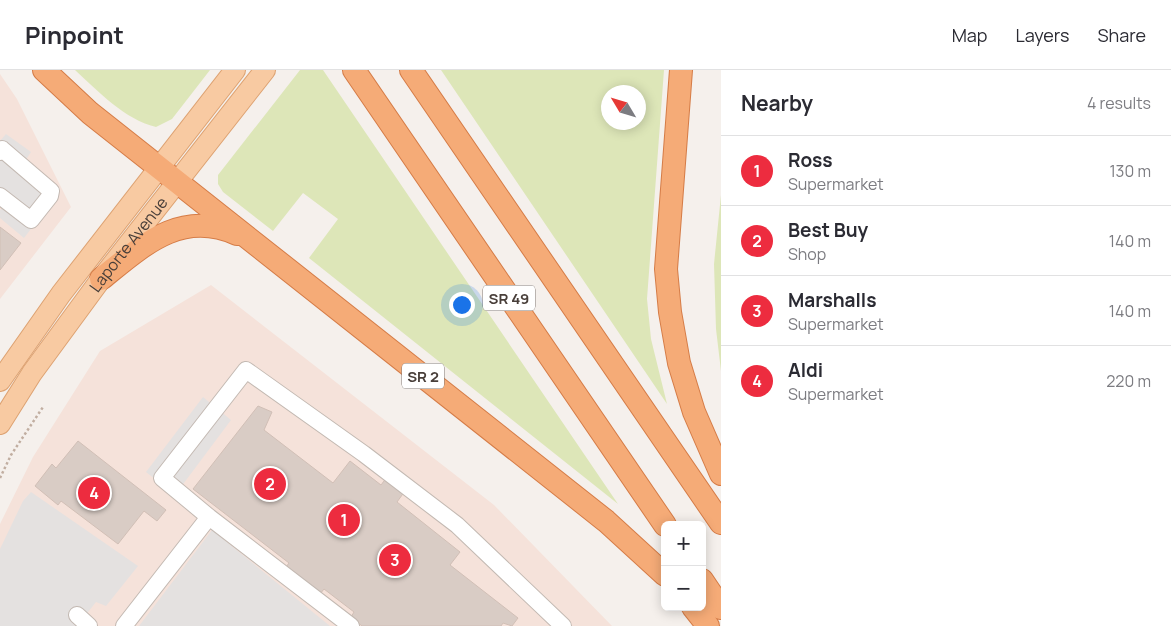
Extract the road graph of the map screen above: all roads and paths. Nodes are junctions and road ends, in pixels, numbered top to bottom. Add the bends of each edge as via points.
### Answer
1 (44, 70) edge
2 (235, 70) edge
3 (265, 70) edge
4 (354, 70) edge
5 (412, 70) edge
6 (681, 70) edge
7 (0, 152) edge
8 (160, 166) junction
9 (178, 181) junction
10 (0, 196) edge
11 (253, 241) junction
12 (101, 279) junction
13 (0, 381) edge
14 (43, 407) dead end
15 (0, 424) edge
16 (721, 474) edge
17 (0, 478) edge
18 (209, 517) junction
19 (662, 521) edge
20 (721, 523) edge
21 (661, 571) edge
22 (706, 586) edge
23 (721, 608) edge
24 (696, 611) edge
25 (76, 615) dead end
26 (89, 626) edge
27 (124, 626) edge
28 (351, 626) edge
29 (563, 626) edge
30 (708, 626) edge

1 - 8 highway via 90,113
2 - 8 main road, Laporte Avenue
3 - 9 main road, Laporte Avenue
4 - 19 highway, SR 49
5 - 20 highway, SR 49
6 - 16 highway via 666,269 670,312 679,363 694,412
7 - 10 lane via 2,150 51,191 31,220
8 - 9 highway, SR 2
8 - 13 main road, Laporte Avenue via 55,302
9 - 11 highway, SR 2
9 - 12 main road, Laporte Avenue
11 - 12 highway via 202,224 180,228 138,249
11 - 21 highway, SR 2 via 606,521
12 - 15 main road, Laporte Avenue via 32,373
14 - 17 path
18 - 27 lane
18 - 28 lane
18 - 29 lane via 162,478 246,370 456,525
22 - 23 highway
24 - 30 highway
25 - 26 lane

